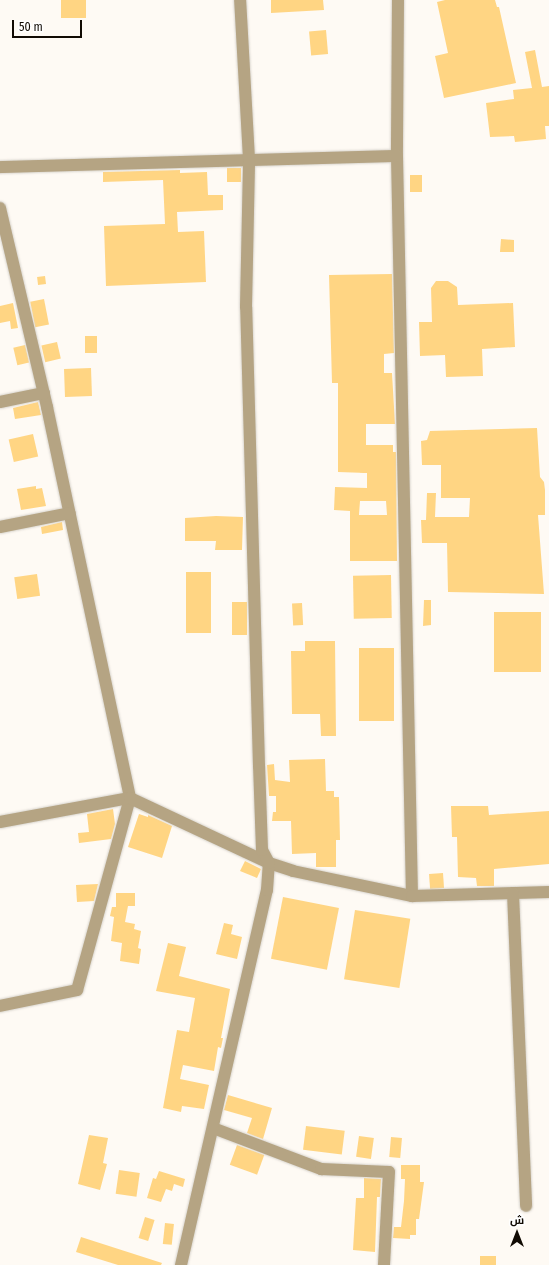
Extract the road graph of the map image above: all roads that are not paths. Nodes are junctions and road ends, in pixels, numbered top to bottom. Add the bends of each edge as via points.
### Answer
1 (240, 0) edge
2 (398, 0) edge
3 (397, 156) junction
4 (249, 159) junction
5 (0, 167) edge
6 (0, 208) edge
7 (44, 393) junction
8 (0, 402) edge
9 (70, 513) junction
10 (0, 527) edge
11 (130, 798) junction
12 (0, 822) edge
13 (269, 863) junction
14 (549, 892) edge
15 (513, 893) junction
16 (412, 896) junction
17 (0, 1006) edge
18 (213, 1128) junction
19 (526, 1206) dead end
20 (181, 1265) edge
21 (384, 1265) edge

1 - 4 street
2 - 3 street
3 - 4 street
3 - 16 street
4 - 5 street
4 - 13 street via 246,307 259,774 262,850
6 - 7 street
7 - 8 street
7 - 9 street
9 - 10 street
9 - 11 street
11 - 12 street
11 - 13 street
11 - 17 street via 77,990
13 - 16 street
13 - 18 street via 268,890
14 - 15 street
15 - 16 street
15 - 19 street
18 - 20 street
18 - 21 street via 321,1169 389,1172

